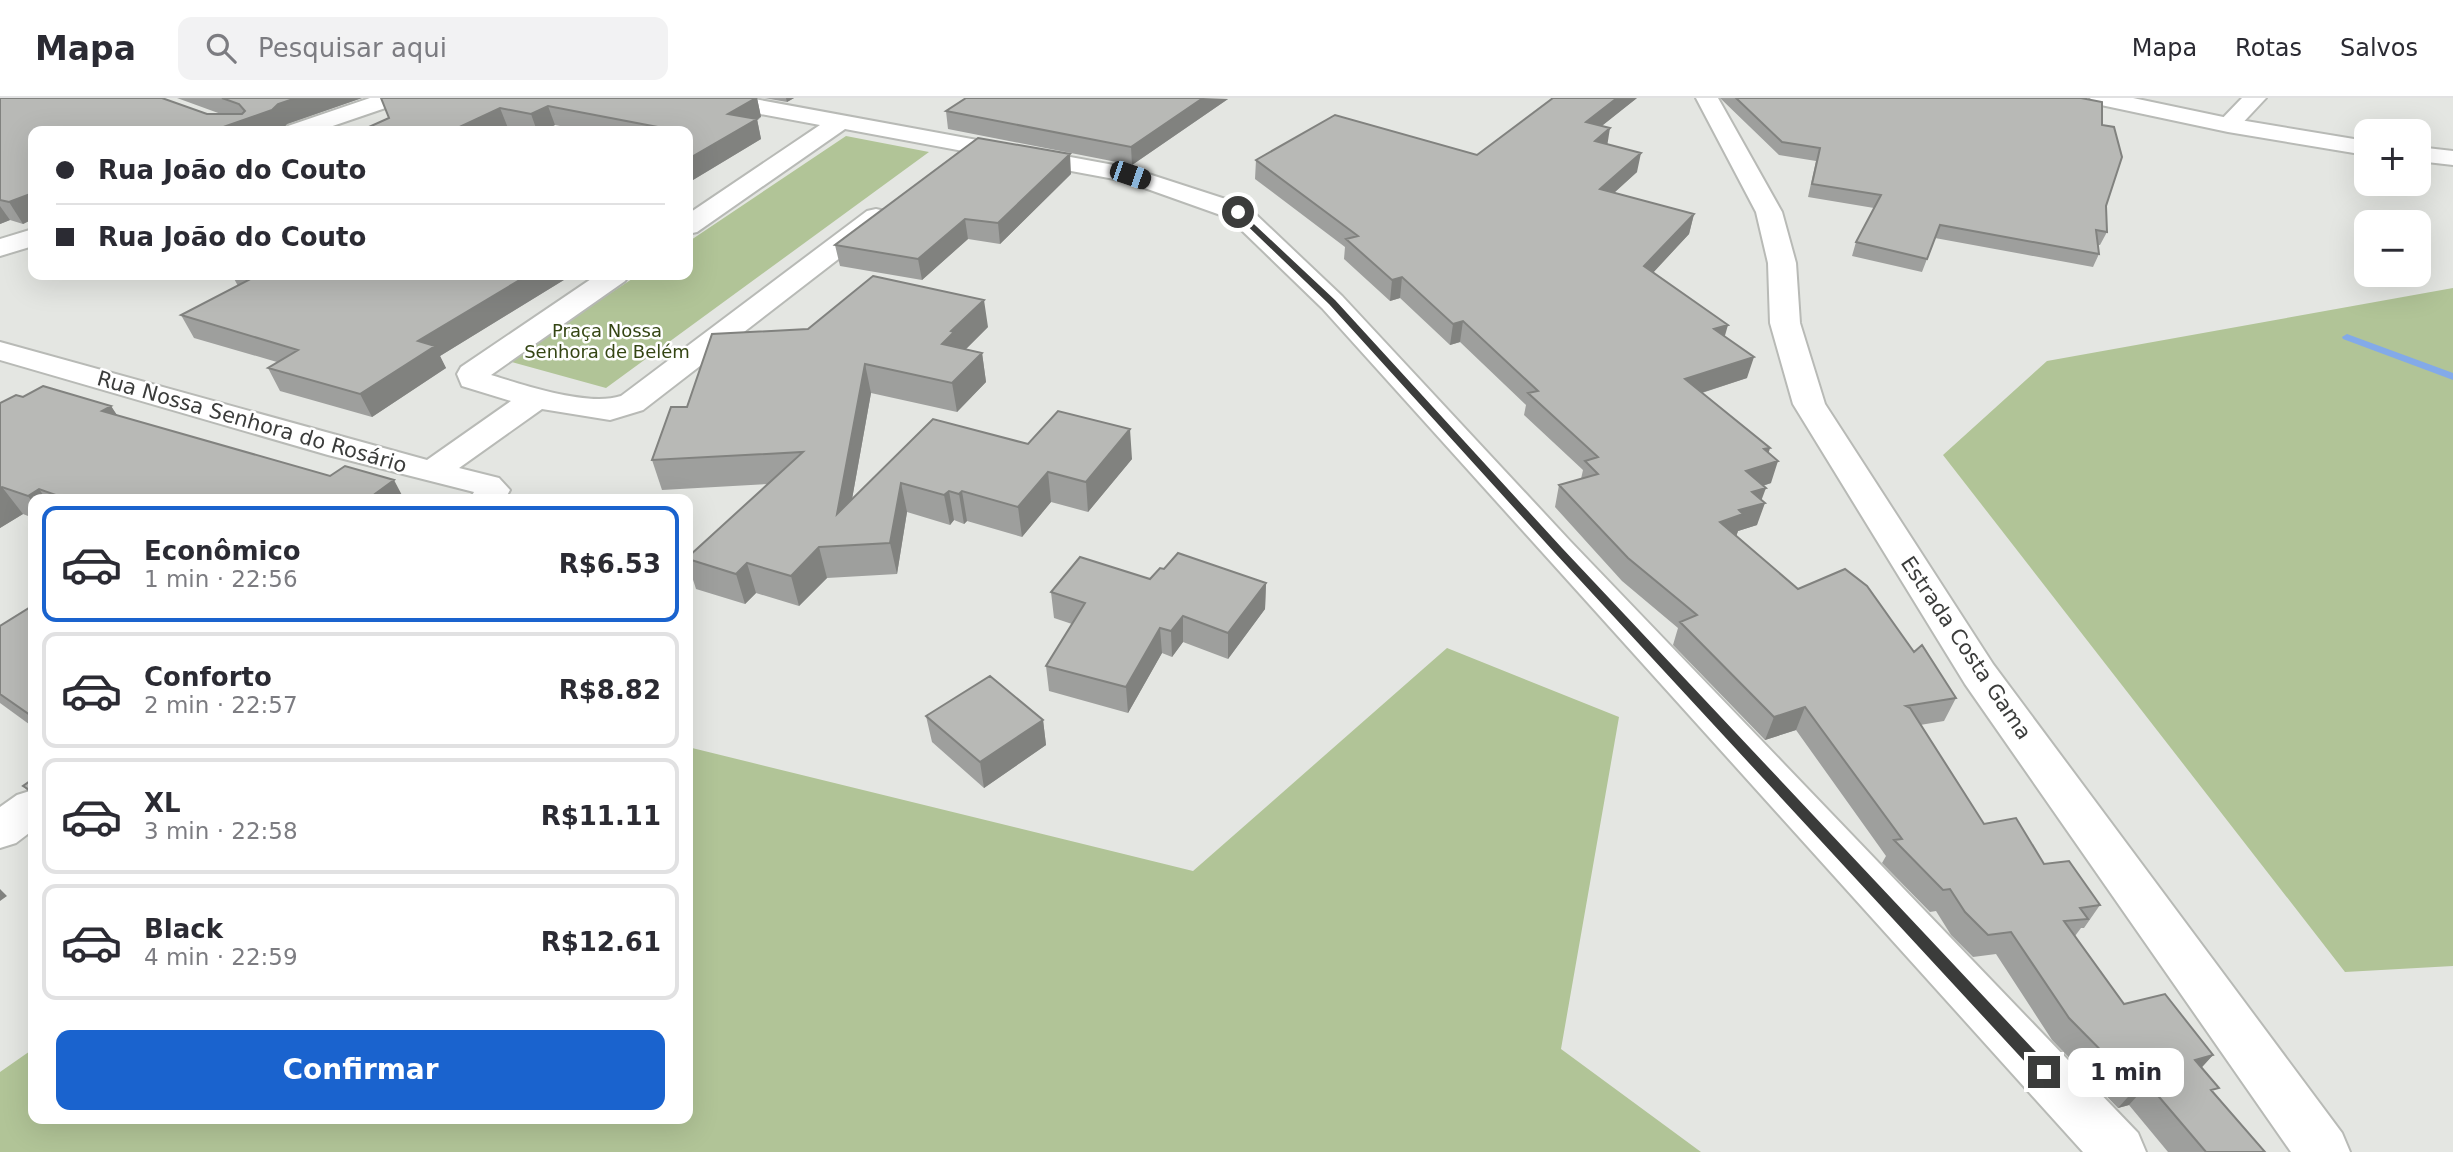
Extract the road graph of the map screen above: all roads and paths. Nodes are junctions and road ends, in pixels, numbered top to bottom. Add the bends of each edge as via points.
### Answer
1 (392, 98) edge
2 (712, 98) edge
3 (1707, 98) edge
4 (2101, 98) edge
5 (2255, 98) edge
6 (840, 122) junction
7 (2228, 125) junction
8 (311, 126) edge
9 (2354, 146) edge
10 (968, 147) junction
11 (2431, 155) edge
12 (2453, 158) edge
13 (935, 172) edge
14 (903, 197) edge
15 (693, 223) edge
16 (28, 239) edge
17 (0, 248) edge
18 (608, 280) edge
19 (0, 351) edge
20 (536, 399) junction
21 (431, 472) junction
22 (490, 494) edge
23 (28, 810) edge
24 (0, 830) edge
25 (2119, 1152) edge
26 (2323, 1152) edge

1 - 8 street
2 - 6 street
3 - 26 street, Estrada Costa Gama via 1769,212 1782,264 1784,323 1809,404 1979,674
4 - 7 street
5 - 7 street
6 - 10 street via 923,129
6 - 15 street
7 - 9 street
10 - 13 street
10 - 25 street via 1130,175 1238,212 1332,302
11 - 12 street
14 - 20 street via 632,403 610,410
16 - 17 street
18 - 20 street via 472,374 472,379
19 - 21 street, Rua Nossa Senhora do Rosário
20 - 21 street
21 - 22 street, Rua Nossa Senhora do Rosário via 486,485 493,490
23 - 24 street

